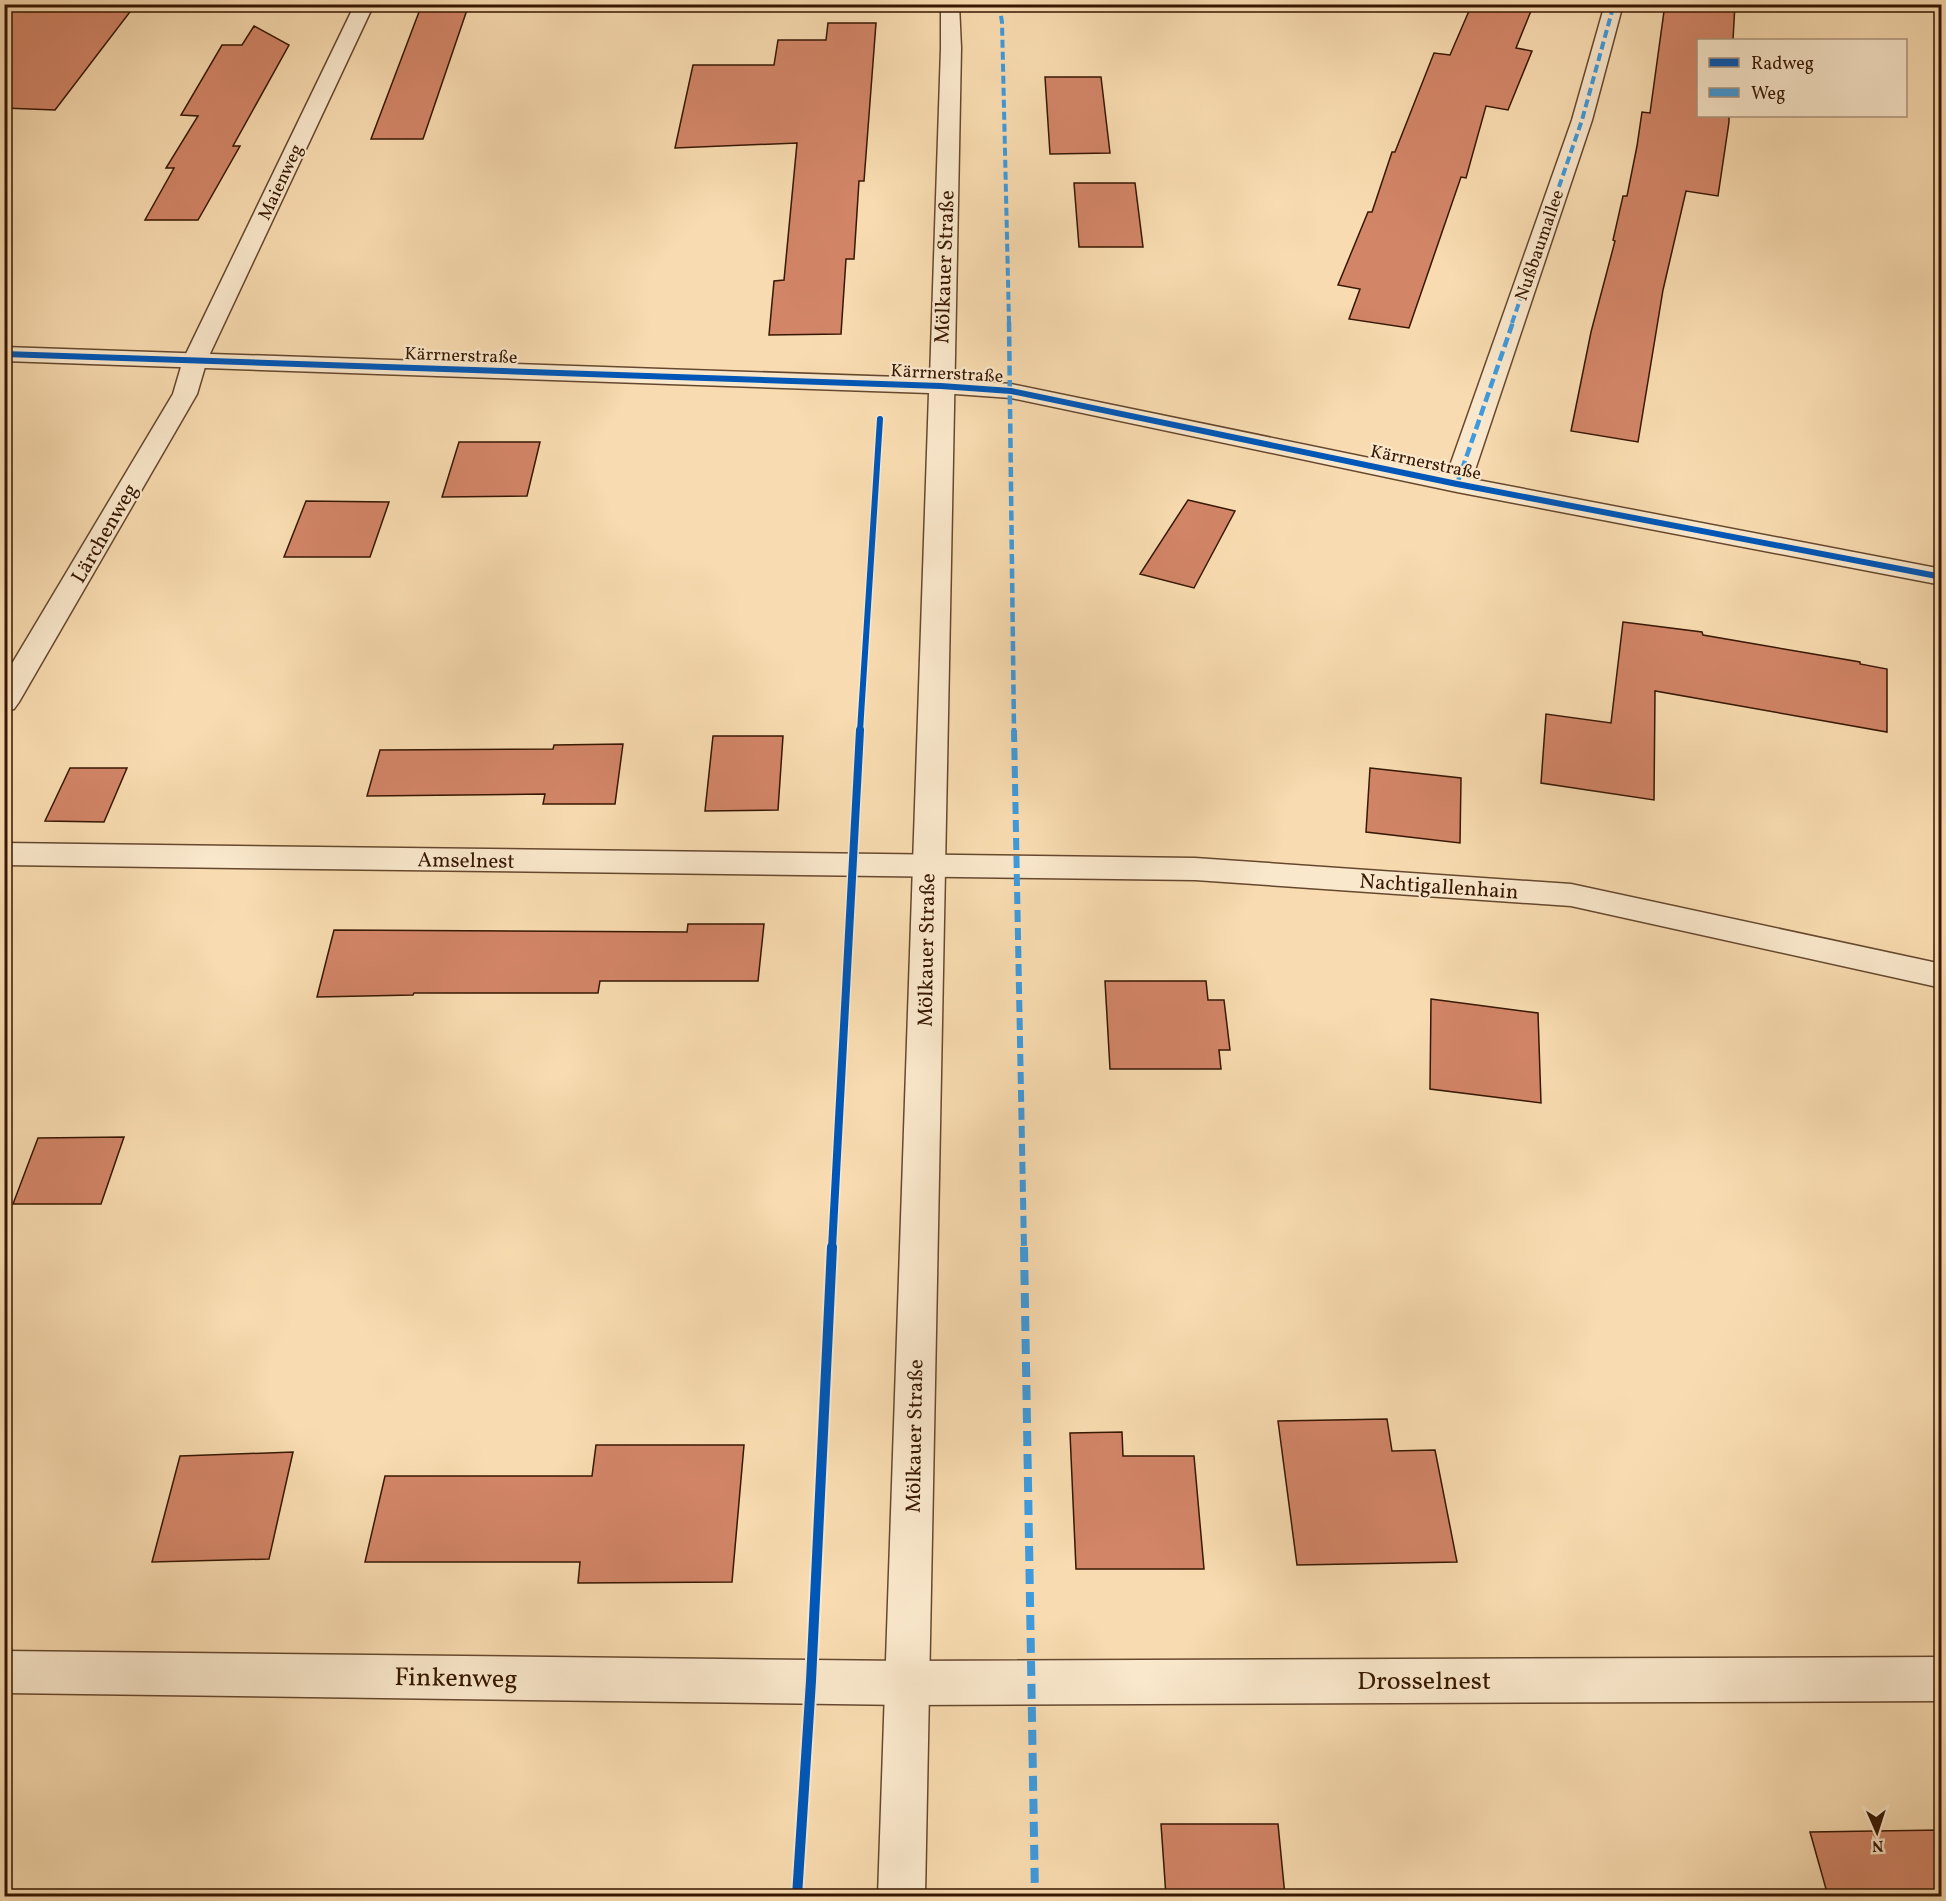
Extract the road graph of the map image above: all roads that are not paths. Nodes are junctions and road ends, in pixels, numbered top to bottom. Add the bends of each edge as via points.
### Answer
1 (364, 4) edge
2 (950, 4) edge
3 (1614, 4) edge
4 (4, 354) edge
5 (195, 360) junction
6 (940, 386) junction
7 (1457, 484) junction
8 (1941, 577) edge
9 (4, 702) edge
10 (4, 854) edge
11 (928, 865) junction
12 (1941, 976) edge
13 (4, 1672) edge
14 (1941, 1679) edge
15 (908, 1683) junction
16 (901, 1896) edge

1 - 5 street, Maienweg
2 - 6 street, Mölkauer Straße
3 - 7 street, Nußbaumallee via 1581,120
4 - 5 street, Kärrnerstraße
5 - 6 street, Kärrnerstraße
5 - 9 street, Lärchenweg via 185,394
6 - 7 street, Kärrnerstraße via 1011,391
6 - 11 street, Mölkauer Straße
7 - 8 street, Kärrnerstraße
10 - 11 street, Amselnest
11 - 12 street, Nachtigallenhain via 1196,869 1571,895
11 - 15 street, Mölkauer Straße
13 - 15 street, Finkenweg
14 - 15 street, Drosselnest
15 - 16 street, Mölkauer Straße

